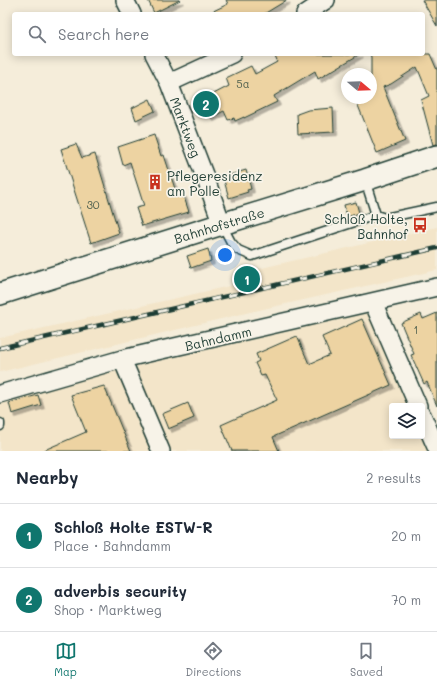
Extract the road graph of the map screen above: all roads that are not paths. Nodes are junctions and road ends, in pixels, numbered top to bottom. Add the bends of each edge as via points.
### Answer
1 (125, 0) edge
2 (131, 12) edge
3 (155, 56) edge
4 (228, 56) edge
5 (169, 83) junction
6 (437, 156) edge
7 (364, 180) junction
8 (437, 207) edge
9 (376, 215) junction
10 (222, 224) junction
11 (437, 287) edge
12 (0, 294) edge
13 (373, 302) junction
14 (122, 360) junction
15 (0, 394) edge
16 (417, 403) edge
17 (425, 421) edge
18 (0, 423) edge
19 (0, 426) edge
20 (437, 449) edge
21 (161, 451) edge

1 - 2 street
3 - 5 street, Marktweg
4 - 5 street
5 - 10 street, Marktweg
6 - 7 street, Bahnhofstraße
7 - 9 lane
7 - 10 street, Bahnhofstraße
8 - 9 lane via 385,218
9 - 10 lane via 252,256 238,250
10 - 12 street, Bahnhofstraße
11 - 13 street, Bahndamm
13 - 14 street, Bahndamm
13 - 16 street
14 - 15 street, Bahndamm
14 - 21 street
17 - 20 street
18 - 19 lane

